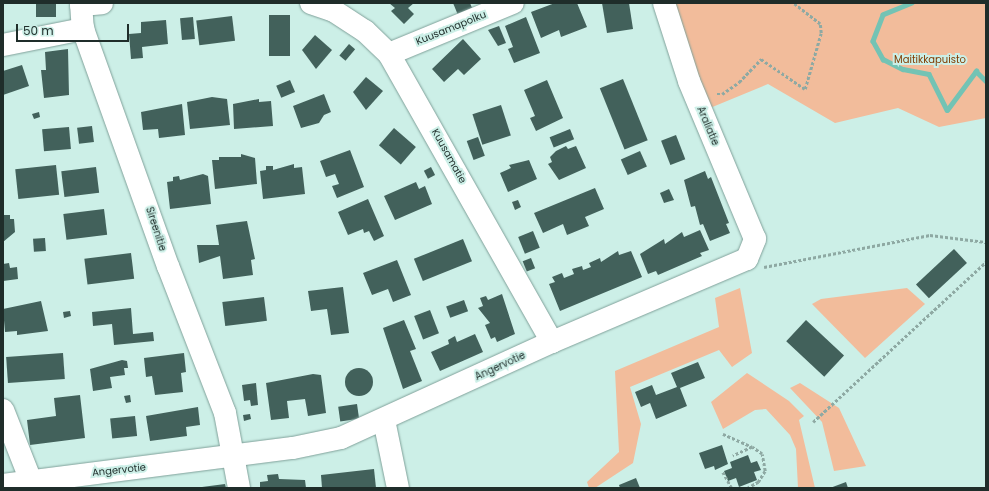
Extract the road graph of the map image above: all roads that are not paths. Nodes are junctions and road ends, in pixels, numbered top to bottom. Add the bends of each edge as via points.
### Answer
1 (102, 3) edge
2 (311, 3) edge
3 (513, 3) edge
4 (664, 3) edge
5 (81, 4) edge
6 (83, 30) junction
7 (3, 45) edge
8 (389, 54) junction
9 (754, 248) joint
10 (552, 342) junction
11 (3, 410) edge
12 (384, 420) junction
13 (235, 455) junction
14 (31, 481) junction
15 (3, 485) edge
16 (239, 488) edge
17 (398, 488) edge

1 - 5 street
2 - 8 street, Kuusamatie via 334,11 365,31
3 - 8 street, Kuusamapolku
4 - 9 street, Araliatie via 689,81 755,239
5 - 6 street, Sireenitie
6 - 7 street
6 - 13 street, Sireenitie via 168,266 226,413
8 - 10 street, Kuusamatie
9 - 10 street, Angervotie via 747,259
10 - 12 street, Angervotie
11 - 14 street
12 - 13 street, Angervotie via 341,438
12 - 17 street
13 - 14 street, Angervotie
13 - 16 street
14 - 15 street, Angervotie

